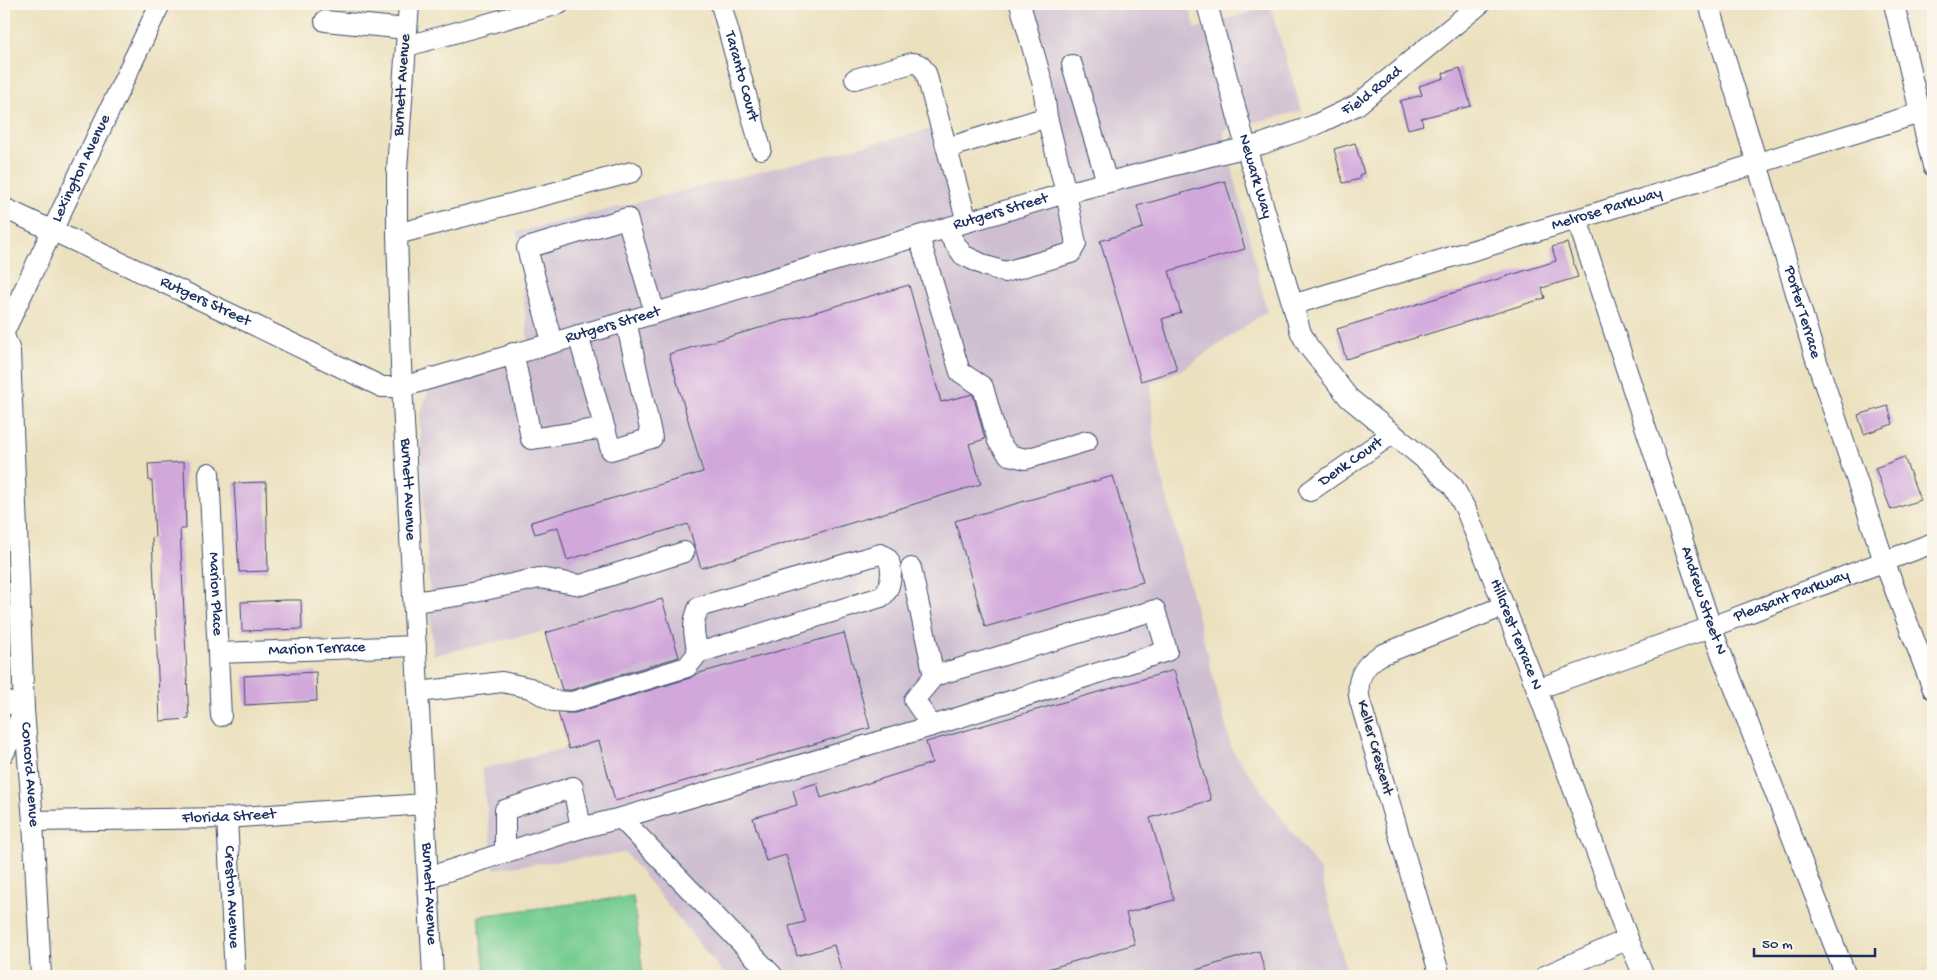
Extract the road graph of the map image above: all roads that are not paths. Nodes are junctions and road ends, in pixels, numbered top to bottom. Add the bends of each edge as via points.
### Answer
1 (160, 4) edge
2 (409, 4) edge
3 (558, 4) edge
4 (721, 4) edge
5 (1020, 4) edge
6 (1207, 4) edge
7 (1480, 4) edge
8 (1709, 4) edge
9 (1894, 4) edge
10 (325, 21) dead end
11 (407, 37) junction
12 (1072, 65) dead end
13 (855, 78) dead end
14 (1920, 113) junction
15 (1047, 117) junction
16 (947, 148) junction
17 (1246, 148) junction
18 (761, 149) dead end
19 (1756, 162) junction
20 (1933, 166) edge
21 (632, 172) dead end
22 (1107, 182) junction
23 (1066, 193) junction
24 (4, 208) edge
25 (1577, 219) junction
26 (967, 222) junction
27 (945, 229) junction
28 (51, 231) junction
29 (397, 234) junction
30 (919, 236) junction
31 (1292, 305) junction
32 (655, 313) junction
33 (626, 321) junction
34 (4, 334) edge
35 (578, 335) junction
36 (552, 342) junction
37 (1308, 346) joint
38 (513, 353) junction
39 (402, 387) junction
40 (604, 428) junction
41 (1392, 434) junction
42 (1087, 441) dead end
43 (209, 473) dead end
44 (1310, 491) dead end
45 (1933, 543) edge
46 (684, 552) dead end
47 (1884, 561) junction
48 (912, 568) dead end
49 (414, 602) junction
50 (1504, 606) junction
51 (1711, 626) junction
52 (416, 646) junction
53 (218, 653) junction
54 (698, 653) junction
55 (934, 676) junction
56 (1933, 689) edge
57 (1537, 690) junction
58 (419, 692) junction
59 (4, 700) edge
60 (24, 710) junction
61 (221, 716) dead end
62 (932, 726) junction
63 (4, 753) edge
64 (424, 804) junction
65 (227, 818) junction
66 (621, 818) junction
67 (33, 821) junction
68 (581, 828) junction
69 (506, 853) junction
70 (429, 877) junction
71 (1628, 940) junction
72 (41, 976) edge
73 (235, 976) edge
74 (433, 976) edge
75 (773, 976) edge
76 (1440, 976) edge
77 (1545, 976) edge
78 (1644, 976) edge
79 (1846, 976) edge

1 - 28 street, Lexington Avenue
2 - 11 street, Burnett Avenue
3 - 11 street
4 - 18 street, Taranto Court
5 - 15 street via 1044,91
6 - 17 street, Newark Way
7 - 17 street, Field Road via 1357,105 1315,125
8 - 19 street, Porter Terrace
9 - 14 street
10 - 11 street
11 - 29 street, Burnett Avenue via 397,169
12 - 22 street
13 - 16 street via 917,63 926,73
14 - 19 street, Melrose Parkway
14 - 20 street
15 - 16 street
15 - 23 street
16 - 26 street
17 - 22 street, Rutgers Street
17 - 31 street, Newark Way
19 - 25 street, Melrose Parkway
19 - 47 street, Porter Terrace
21 - 29 street
22 - 23 street, Rutgers Street
23 - 26 street, Rutgers Street
23 - 27 street via 1076,244 1071,252 1005,272 963,255
24 - 28 street, Rutgers Street
25 - 31 street, Melrose Parkway
25 - 51 street, Andrew Street N
26 - 27 street, Rutgers Street
27 - 30 street, Rutgers Street
28 - 34 street, Lexington Avenue
28 - 39 street, Rutgers Street via 382,387
29 - 39 street, Burnett Avenue
30 - 32 street, Rutgers Street
30 - 42 street via 960,372 983,387 998,441 1009,455 1026,459
31 - 37 street, Newark Way
32 - 33 street, Rutgers Street
32 - 36 street via 627,218 527,248
33 - 35 street, Rutgers Street
33 - 40 street via 652,438 610,450
34 - 60 street, Concord Avenue via 10,351
35 - 36 street, Rutgers Street
35 - 40 street
36 - 38 street, Rutgers Street
37 - 41 street, Hillcrest Terrace N via 1348,398
38 - 39 street, Rutgers Street
38 - 40 street via 531,439
39 - 49 street, Burnett Avenue
41 - 44 street, Denk Court
41 - 50 street, Hillcrest Terrace N via 1453,486 1476,532
43 - 53 street, Marion Place
45 - 47 street, Pleasant Parkway
46 - 49 street via 581,585 539,578
47 - 51 street, Pleasant Parkway
47 - 56 street, Porter Terrace
48 - 55 street
49 - 52 street, Burnett Avenue
50 - 57 street, Hillcrest Terrace N
50 - 76 street, Keller Crescent via 1371,660 1359,680 1360,702
51 - 57 street, Pleasant Parkway
51 - 79 street, Andrew Street N
52 - 53 street, Marion Terrace
52 - 58 street, Burnett Avenue
53 - 61 street, Marion Place
54 - 54 street via 881,597 890,587 890,561 880,554 699,607 693,629
54 - 58 street via 687,667 572,702 553,701 530,688 502,682
55 - 62 street via 914,700
55 - 62 street via 1155,610 1168,651
57 - 71 street, Hillcrest Terrace N
58 - 64 street, Burnett Avenue
59 - 60 street
60 - 63 street
60 - 67 street, Concord Avenue
62 - 66 street
64 - 65 street, Florida Street
64 - 70 street, Burnett Avenue
65 - 67 street, Florida Street
65 - 73 street, Creston Avenue
66 - 68 street
66 - 75 street
67 - 72 street, Concord Avenue
68 - 69 street
68 - 69 street via 573,787 505,810
69 - 70 street
70 - 74 street, Burnett Avenue
71 - 77 street
71 - 78 street, Hillcrest Terrace N

